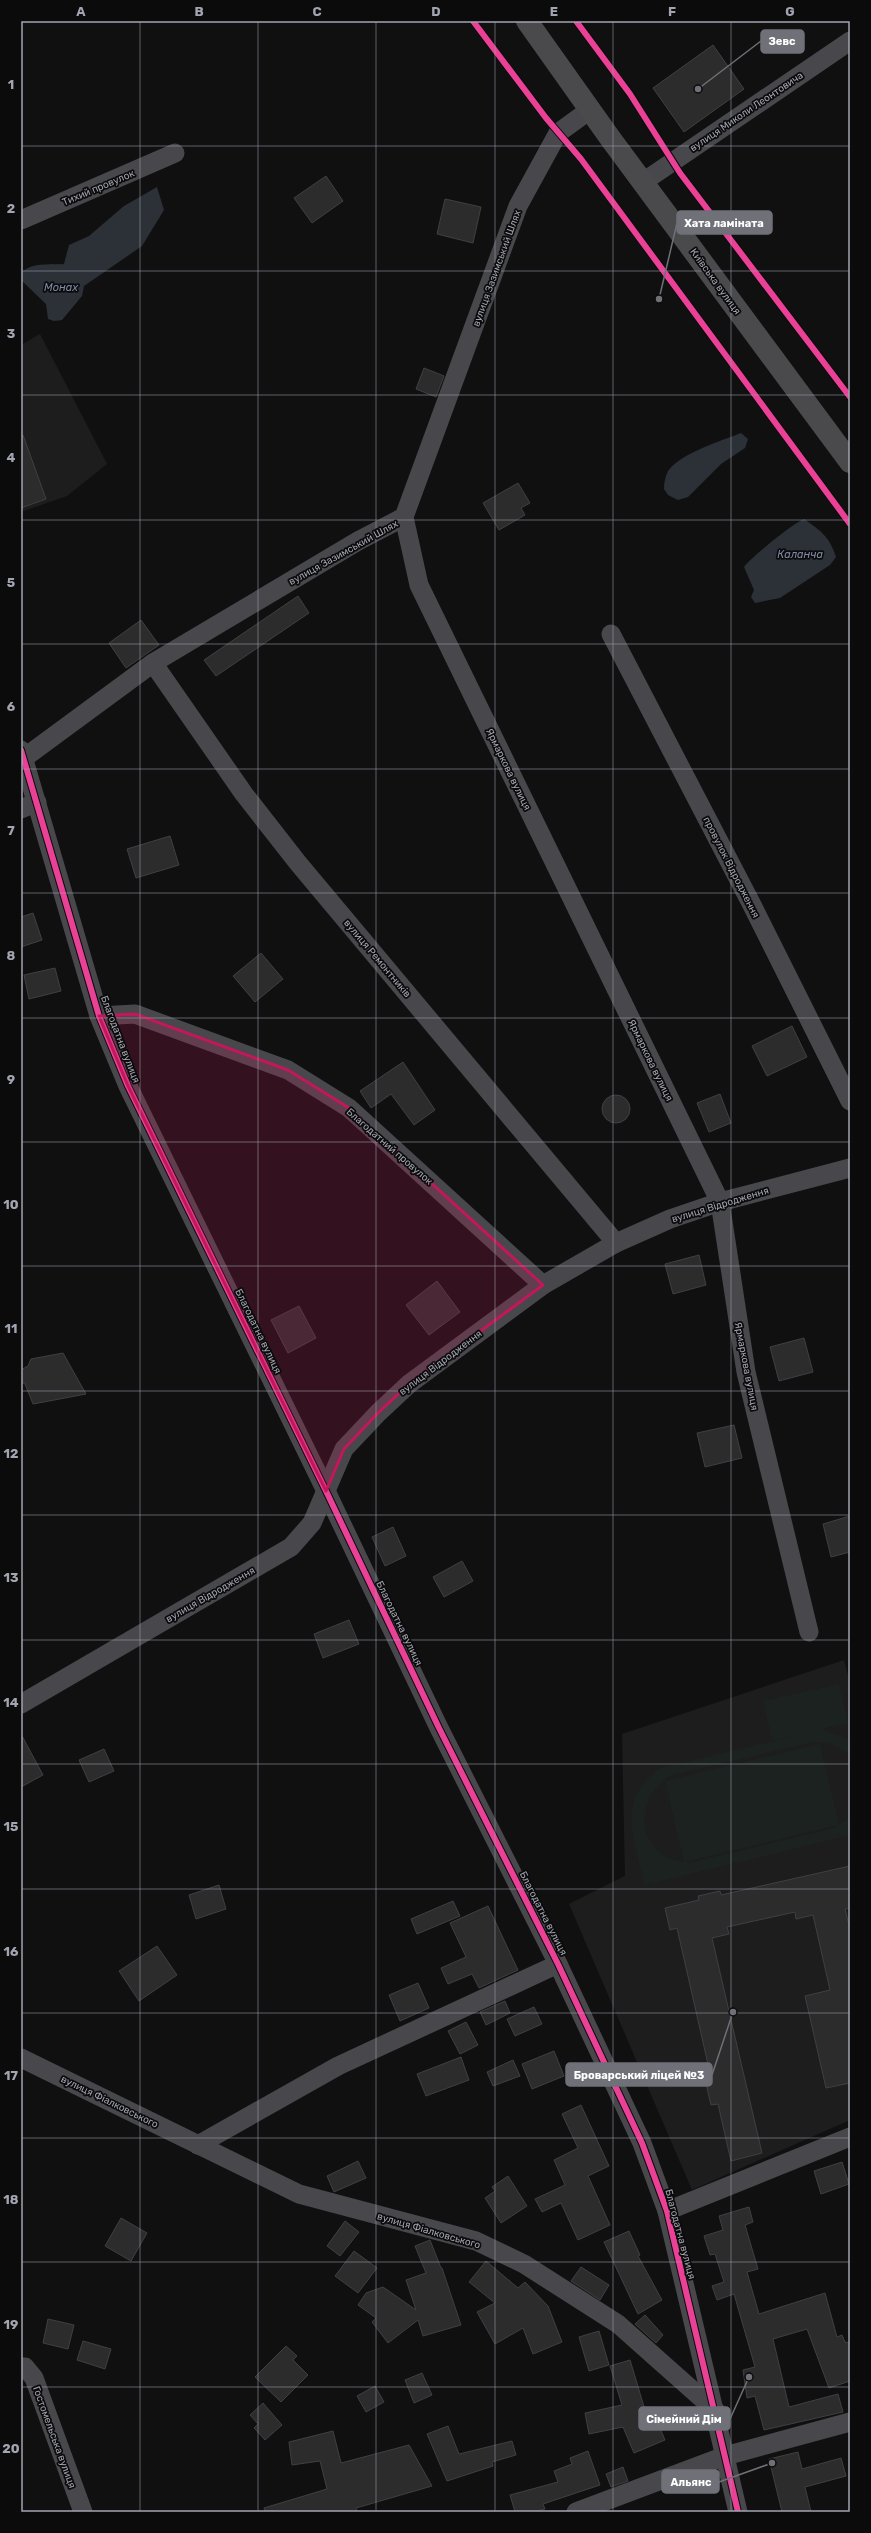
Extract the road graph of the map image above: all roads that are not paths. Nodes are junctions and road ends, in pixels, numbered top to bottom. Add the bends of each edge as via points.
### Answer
1 (527, 21) edge
2 (850, 41) edge
3 (590, 109) junction
4 (175, 154) dead end
5 (643, 182) junction
6 (21, 220) edge
7 (850, 462) edge
8 (404, 518) junction
9 (610, 634) dead end
10 (152, 663) junction
11 (22, 754) edge
12 (29, 806) edge
13 (99, 1016) junction
14 (850, 1101) edge
15 (850, 1168) edge
16 (720, 1202) junction
17 (616, 1243) junction
18 (543, 1285) junction
19 (326, 1491) junction
20 (808, 1632) dead end
21 (21, 1704) edge
22 (558, 1964) junction
23 (21, 2058) edge
24 (850, 2136) edge
25 (198, 2145) junction
26 (667, 2211) junction
27 (21, 2366) edge
28 (716, 2411) junction
29 (850, 2422) edge
30 (725, 2456) junction
31 (82, 2512) edge
32 (576, 2512) edge
33 (738, 2512) edge

1 - 3 main road, Київська вулиця
2 - 5 street, вулиця Миколи Леонтовича
3 - 5 main road, Київська вулиця
3 - 8 street, вулиця Зазимський Шлях via 558,133 518,206
4 - 6 street, Тихий провулок
5 - 7 main road, Київська вулиця
8 - 10 street, вулиця Зазимський Шлях via 358,541
8 - 16 street, Ярмаркова вулиця via 419,585
9 - 14 street, провулок Відродження via 752,905
10 - 11 street, вулиця Зазимський Шлях
10 - 17 street, вулиця Ремонтників via 244,794 298,863
11 - 12 street, Благодатна вулиця
12 - 13 street, Благодатна вулиця
13 - 18 street, Благодатний провулок via 135,1014 288,1070 349,1108
13 - 19 street, Благодатна вулиця via 128,1086
15 - 16 street, вулиця Відродження
16 - 17 street, вулиця Відродження via 670,1219
16 - 20 street, Ярмаркова вулиця via 746,1372
17 - 18 street, вулиця Відродження
18 - 19 street, вулиця Відродження via 409,1384 378,1412 344,1449
19 - 21 street, вулиця Відродження via 312,1523 291,1547
19 - 22 street, Благодатна вулиця via 439,1728
22 - 25 street via 338,2066
22 - 26 street, Благодатна вулиця via 642,2143
23 - 25 street, вулиця Фіалковського
24 - 26 street
25 - 28 street, вулиця Фіалковського via 299,2194 476,2241 524,2264 618,2324
26 - 28 street, Благодатна вулиця
27 - 31 street, Гостомельська вулиця via 34,2378
28 - 30 street, Благодатна вулиця
29 - 30 street
30 - 32 street
30 - 33 street, Благодатна вулиця

